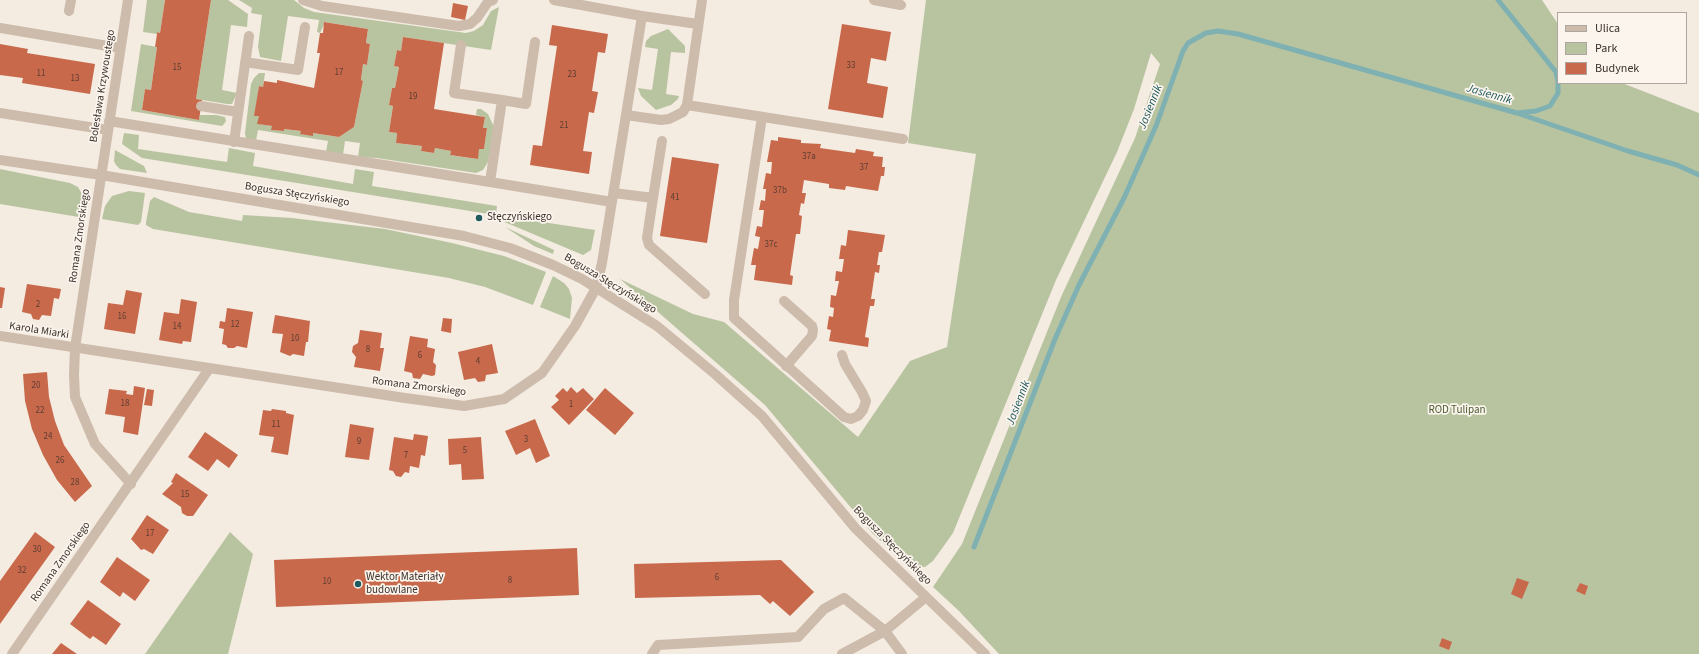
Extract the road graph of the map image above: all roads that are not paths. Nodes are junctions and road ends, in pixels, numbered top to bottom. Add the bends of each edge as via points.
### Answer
1 (71, 0) edge
2 (128, 0) edge
3 (303, 0) edge
4 (493, 0) edge
5 (554, 0) edge
6 (702, 0) edge
7 (874, 0) edge
8 (901, 5) dead end
9 (69, 10) dead end
10 (642, 16) junction
11 (698, 24) junction
12 (305, 27) dead end
13 (0, 28) edge
14 (249, 36) dead end
15 (535, 42) dead end
16 (461, 46) dead end
17 (120, 48) junction
18 (245, 62) junction
19 (502, 100) junction
20 (687, 105) junction
21 (201, 106) dead end
22 (238, 112) junction
23 (0, 113) edge
24 (626, 115) junction
25 (762, 117) junction
26 (109, 126) junction
27 (903, 139) dead end
28 (662, 141) dead end
29 (234, 142) junction
30 (0, 160) edge
31 (101, 175) junction
32 (490, 182) junction
33 (613, 197) junction
34 (653, 198) junction
35 (596, 288) junction
36 (705, 294) dead end
37 (784, 301) dead end
38 (0, 336) edge
39 (75, 348) junction
40 (842, 356) dead end
41 (786, 366) junction
42 (209, 369) junction
43 (130, 484) junction
44 (926, 597) junction
45 (884, 631) junction
46 (12, 654) edge
47 (652, 654) edge
48 (842, 654) edge
49 (902, 654) edge
50 (985, 654) edge

1 - 9 street
2 - 17 street, Bolesława Krzywoustego
3 - 4 street via 322,6 459,26 470,24 488,2
5 - 10 street
6 - 11 street
7 - 8 street
10 - 11 street
10 - 24 street, Romana Zmorskiego
11 - 20 street
12 - 18 street via 298,70
13 - 17 street
14 - 18 street
15 - 19 street via 526,104
16 - 19 street via 454,93
17 - 26 street, Bolesława Krzywoustego
18 - 22 street
19 - 32 street
20 - 24 street via 683,112 669,120
20 - 25 street
21 - 22 street
22 - 29 street
23 - 26 street
24 - 33 street, Romana Zmorskiego
25 - 27 street
25 - 41 street via 734,300 734,318
26 - 29 street
26 - 31 street, Bolesława Krzywoustego
28 - 34 street
29 - 32 street
30 - 31 street, Bogusza Stęczyńskiego
31 - 35 street, Bogusza Stęczyńskiego via 464,236 510,248 553,264
31 - 39 street, Romana Zmorskiego
32 - 33 street
33 - 34 street
33 - 35 street, Romana Zmorskiego
34 - 36 street via 647,238 649,245
35 - 42 street, Romana Zmorskiego via 575,326 542,373 504,399 464,406
35 - 44 street, Bogusza Stęczyńskiego via 657,326 762,416 856,529
37 - 41 street via 812,326 813,330 812,336
38 - 39 street, Karola Miarki
39 - 42 street, Romana Zmorskiego
39 - 43 street, Romana Zmorskiego via 75,396 95,444
40 - 41 street via 866,401 863,410 852,419 844,417
42 - 43 street, Romana Zmorskiego
43 - 46 street, Romana Zmorskiego
44 - 45 street
44 - 50 street, Bogusza Stęczyńskiego
45 - 47 street via 844,598 824,609 798,637 658,645
45 - 48 street
45 - 49 street

